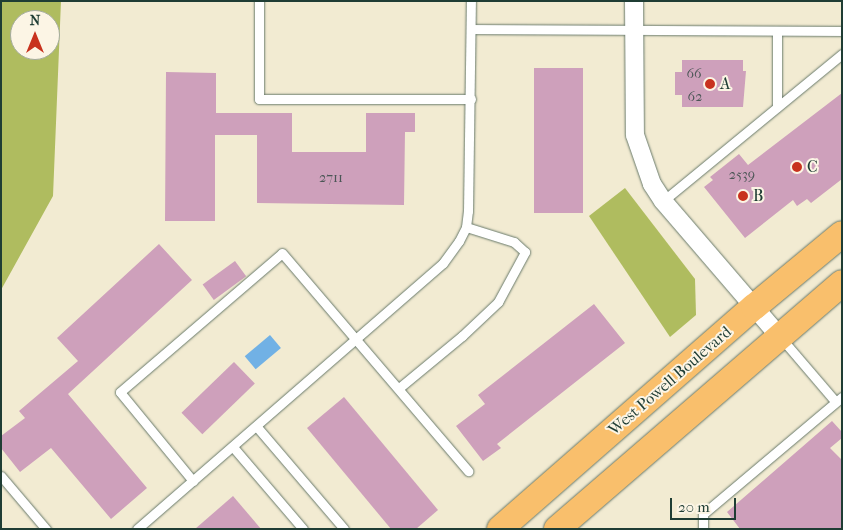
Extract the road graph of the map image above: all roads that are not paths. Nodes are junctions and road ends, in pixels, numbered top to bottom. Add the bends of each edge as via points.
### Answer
1 (259, 1) edge
2 (471, 1) edge
3 (634, 1) edge
4 (471, 29) junction
5 (842, 31) edge
6 (634, 32) junction
7 (777, 32) junction
8 (842, 54) edge
9 (471, 99) junction
10 (777, 107) junction
11 (663, 200) junction
12 (466, 227) junction
13 (842, 234) edge
14 (842, 284) edge
15 (754, 307) junction
16 (779, 336) junction
17 (356, 337) junction
18 (399, 388) junction
19 (838, 399) edge
20 (257, 427) junction
21 (233, 447) junction
22 (468, 471) dead end
23 (1, 476) edge
24 (193, 481) junction
25 (46, 529) edge
26 (137, 529) edge
27 (303, 529) edge
28 (344, 529) edge
29 (500, 529) edge
30 (556, 529) edge
31 (703, 529) edge

1 - 9 lane via 259,99
2 - 4 lane
3 - 6 street
4 - 6 lane
4 - 9 lane
5 - 7 lane
6 - 7 lane
6 - 11 street via 635,135 652,184
7 - 10 lane
8 - 10 lane
9 - 12 lane
10 - 11 lane
11 - 15 street
12 - 17 lane via 443,263
12 - 18 lane via 514,242 525,252 498,302
13 - 15 main road, West Powell Boulevard
14 - 16 main road
15 - 16 street
15 - 29 main road, West Powell Boulevard
16 - 19 lane
16 - 30 main road
17 - 18 lane
17 - 20 lane
17 - 24 lane via 282,253 120,392
18 - 22 lane
19 - 31 lane via 703,514
20 - 21 lane
20 - 28 lane
21 - 24 lane
21 - 27 lane
23 - 25 lane
24 - 26 lane

